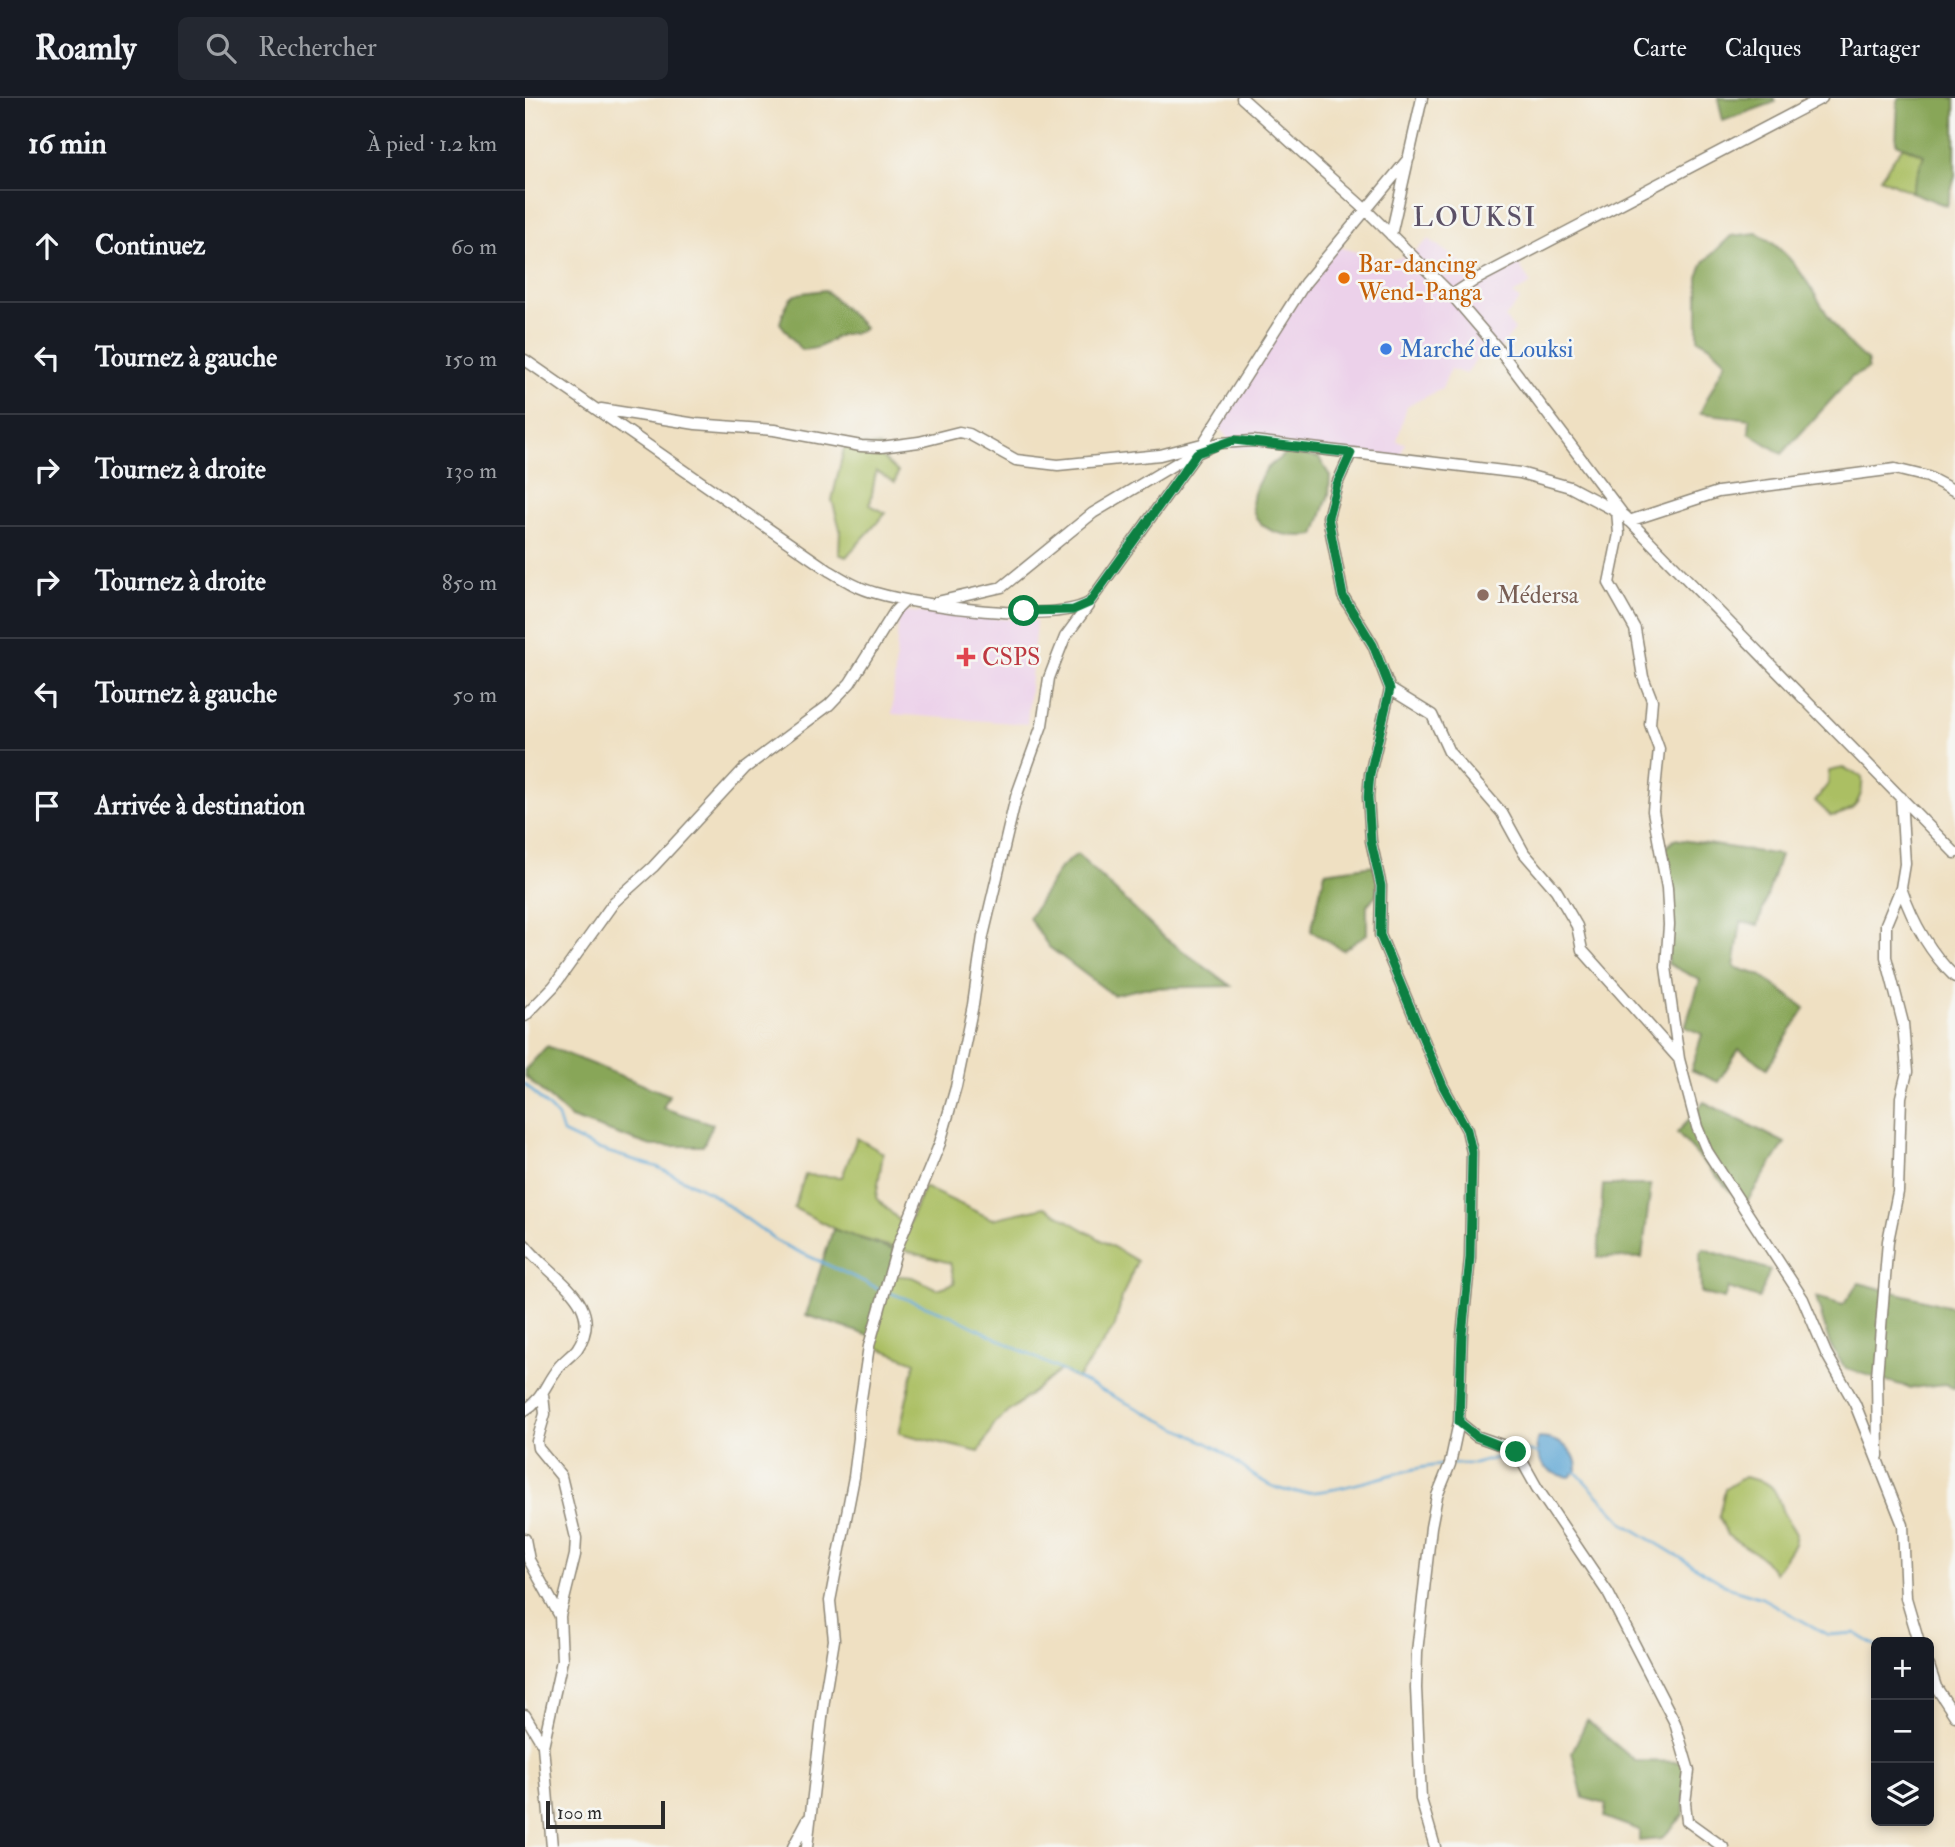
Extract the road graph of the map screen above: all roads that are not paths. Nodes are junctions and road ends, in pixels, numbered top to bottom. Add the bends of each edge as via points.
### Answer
1 (1242, 98) edge
2 (1422, 98) edge
3 (1822, 98) edge
4 (1409, 158) junction
5 (1366, 210) junction
6 (1391, 235) junction
7 (1452, 295) junction
8 (525, 360) edge
9 (598, 408) junction
10 (1199, 449) junction
11 (1351, 453) junction
12 (1955, 491) edge
13 (1624, 516) junction
14 (906, 600) junction
15 (1089, 603) junction
16 (929, 604) junction
17 (1390, 689) junction
18 (1901, 797) junction
19 (1955, 853) edge
20 (1901, 888) junction
21 (1955, 977) edge
22 (525, 1016) edge
23 (1679, 1059) junction
24 (525, 1245) edge
25 (543, 1395) junction
26 (525, 1410) edge
27 (1459, 1422) junction
28 (1878, 1460) junction
29 (525, 1539) edge
30 (560, 1616) junction
31 (1918, 1637) edge
32 (1934, 1682) edge
33 (525, 1715) edge
34 (1955, 1716) edge
35 (543, 1746) junction
36 (811, 1812) junction
37 (552, 1847) edge
38 (793, 1847) edge
39 (807, 1847) edge
40 (1435, 1847) edge
41 (1723, 1847) edge

1 - 5 street
2 - 4 street
3 - 7 street
4 - 5 street
4 - 6 street
5 - 6 street
5 - 10 street via 1305,283
6 - 7 street
7 - 13 street
8 - 9 street
9 - 10 street via 861,446 919,442 959,432 1016,460 1058,465
9 - 14 street via 828,570 863,589
10 - 11 street via 1244,440
10 - 15 street
10 - 16 street via 1093,513 1002,587
11 - 13 street via 1520,472 1570,487
11 - 17 street via 1328,517 1333,549 1343,596 1373,645
12 - 13 street via 1928,477 1895,469 1718,492
13 - 18 street
13 - 23 street via 1609,583 1635,629 1652,700 1650,724 1658,749 1653,811 1667,888 1666,967
14 - 16 street
14 - 22 street via 850,683 829,705 745,768 614,902 554,986
15 - 16 street via 1073,610 1024,611
15 - 36 street via 1065,637 1049,678 1042,725 1016,797 986,923 956,1087 940,1143 897,1248 869,1346 854,1477 829,1601 834,1640
17 - 23 street via 1432,715 1448,752 1501,813 1524,853 1556,890 1577,926 1583,950
17 - 27 street via 1368,797 1381,886 1380,935 1443,1086 1467,1130 1472,1152
18 - 19 street
18 - 20 street via 1905,840
20 - 21 street via 1924,937
20 - 28 street via 1886,923 1888,972 1908,1050 1877,1376
23 - 28 street via 1707,1151 1803,1299
24 - 25 street via 577,1296 586,1311 585,1331 576,1349 557,1369
25 - 26 street
25 - 30 street via 545,1414 538,1447 561,1476 576,1538
27 - 40 street via 1431,1527 1417,1652 1421,1799
27 - 41 street via 1476,1436 1518,1454 1608,1593 1675,1723 1689,1771 1687,1821
28 - 31 street via 1903,1525 1906,1598
29 - 30 street via 529,1560
30 - 35 street via 562,1660
32 - 34 street
33 - 35 street
35 - 37 street
36 - 38 street
36 - 39 street

